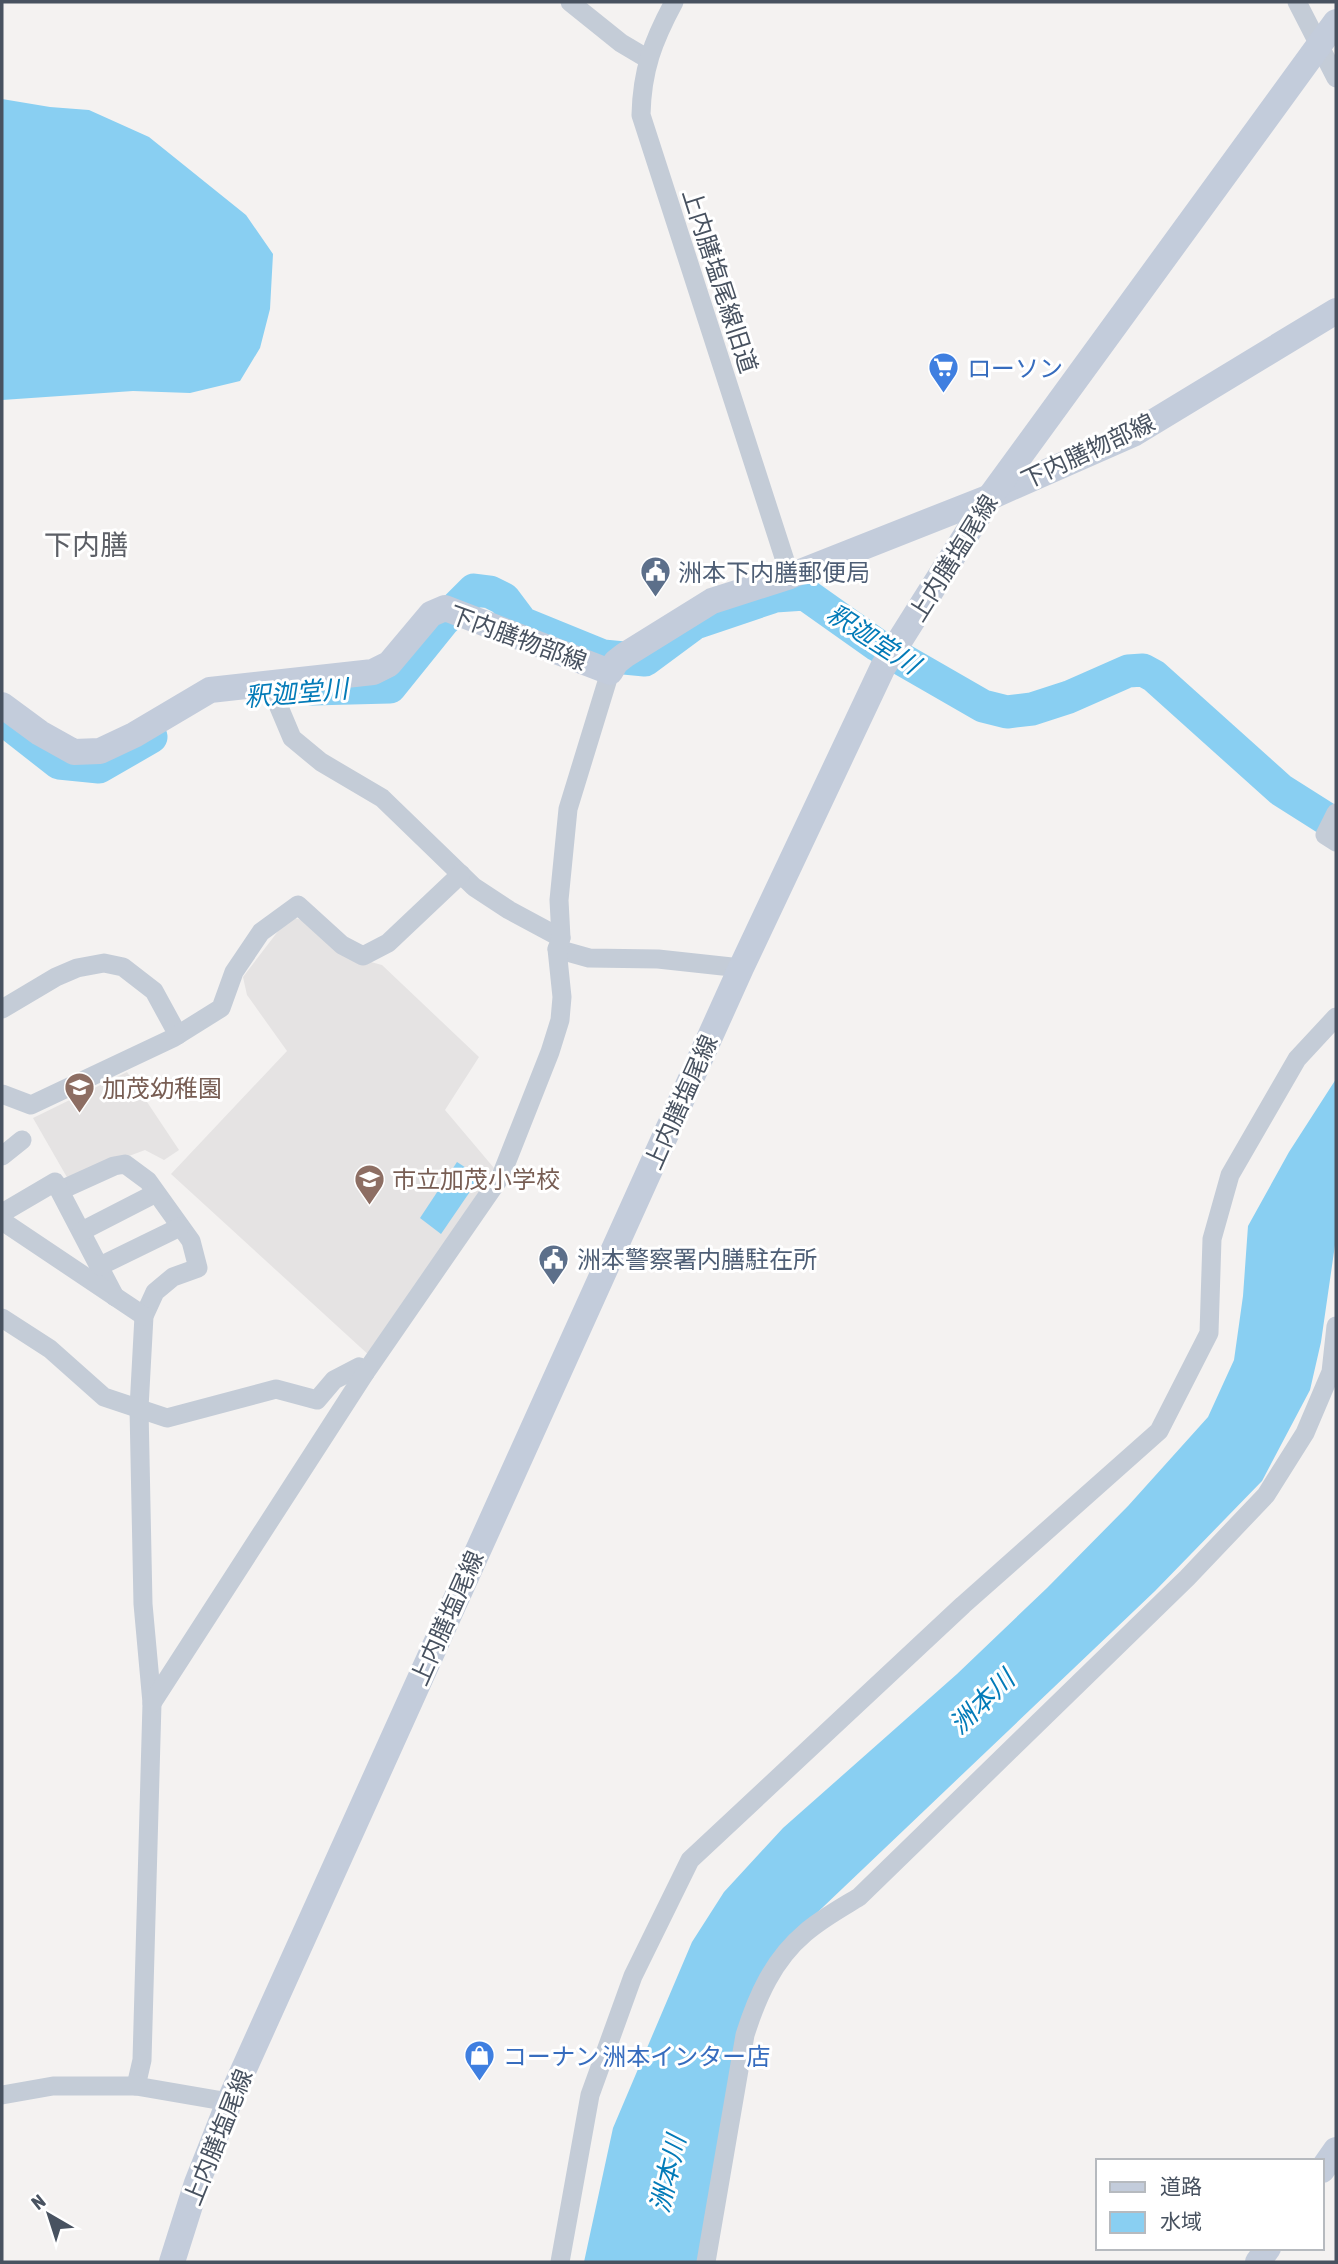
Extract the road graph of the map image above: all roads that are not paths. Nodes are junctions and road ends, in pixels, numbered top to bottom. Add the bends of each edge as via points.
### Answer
1 (570, 2) edge
2 (674, 2) edge
3 (1297, 2) edge
4 (1336, 22) edge
5 (1319, 46) junction
6 (648, 59) junction
7 (1336, 78) edge
8 (1336, 311) edge
9 (990, 497) junction
10 (790, 576) junction
11 (617, 663) junction
12 (275, 689) junction
13 (2, 705) edge
14 (1336, 813) edge
15 (1331, 838) edge
16 (461, 874) junction
17 (559, 943) junction
18 (741, 968) junction
19 (2, 1009) edge
20 (1336, 1017) edge
21 (178, 1035) junction
22 (2, 1094) edge
23 (22, 1140) dead end
24 (2, 1156) edge
25 (61, 1190) junction
26 (156, 1193) junction
27 (2, 1213) edge
28 (2, 1221) edge
29 (180, 1227) junction
30 (82, 1231) junction
31 (100, 1266) junction
32 (115, 1297) junction
33 (144, 1316) junction
34 (2, 1318) edge
35 (1336, 1326) edge
36 (365, 1373) junction
37 (139, 1408) junction
38 (152, 1703) junction
39 (136, 2086) junction
40 (2, 2095) edge
41 (229, 2102) junction
42 (1336, 2150) edge
43 (1324, 2167) edge
44 (172, 2262) edge
45 (560, 2262) edge
46 (706, 2262) edge

1 - 6 street
2 - 6 street, 上内膳塩尾線旧道
3 - 5 street
4 - 5 main road, 上内膳塩尾線
5 - 7 street
5 - 9 main road, 上内膳塩尾線
6 - 10 street, 上内膳塩尾線旧道 via 641,115
8 - 9 main road, 下内膳物部線 via 1135,433
9 - 10 main road, 下内膳物部線
9 - 18 main road, 上内膳塩尾線 via 890,657
10 - 11 main road, 下内膳物部線 via 712,601
11 - 12 main road, 下内膳物部線 via 454,611 431,614 389,664 373,672
11 - 17 street via 568,809
12 - 13 main road, 下内膳物部線 via 210,690 100,751 74,752
12 - 16 street via 292,738 321,762 382,798
14 - 15 street
16 - 17 street
16 - 21 street via 388,943 363,956 342,944 298,905 261,932 234,972 221,1008
17 - 18 street via 589,958 658,959
17 - 36 street via 560,1020 501,1176
18 - 41 main road, 上内膳塩尾線
19 - 21 street via 56,977 104,963 123,967 154,991
20 - 45 street via 1297,1059 1230,1175 1212,1239 1209,1333 1158,1431 963,1605 690,1860 633,1976 590,2095
21 - 22 street via 31,1105
23 - 24 street
25 - 26 street via 125,1164
25 - 27 street via 55,1182
25 - 30 street
26 - 29 street
26 - 30 street
28 - 32 street
29 - 31 street
29 - 33 street via 191,1241 198,1268 155,1292
30 - 31 street
31 - 32 street
32 - 33 street
33 - 37 street
34 - 37 street via 50,1349 104,1397
35 - 46 street via 1331,1372 1305,1433 1266,1495 859,1896 805,1933 782,1957 755,2003 745,2035
36 - 37 street via 359,1367 334,1380 317,1401 276,1389 167,1418
36 - 38 street
37 - 38 street via 144,1604
38 - 39 street via 142,2060
39 - 40 street via 52,2086
39 - 41 street
41 - 44 main road, 上内膳塩尾線
42 - 43 main road

